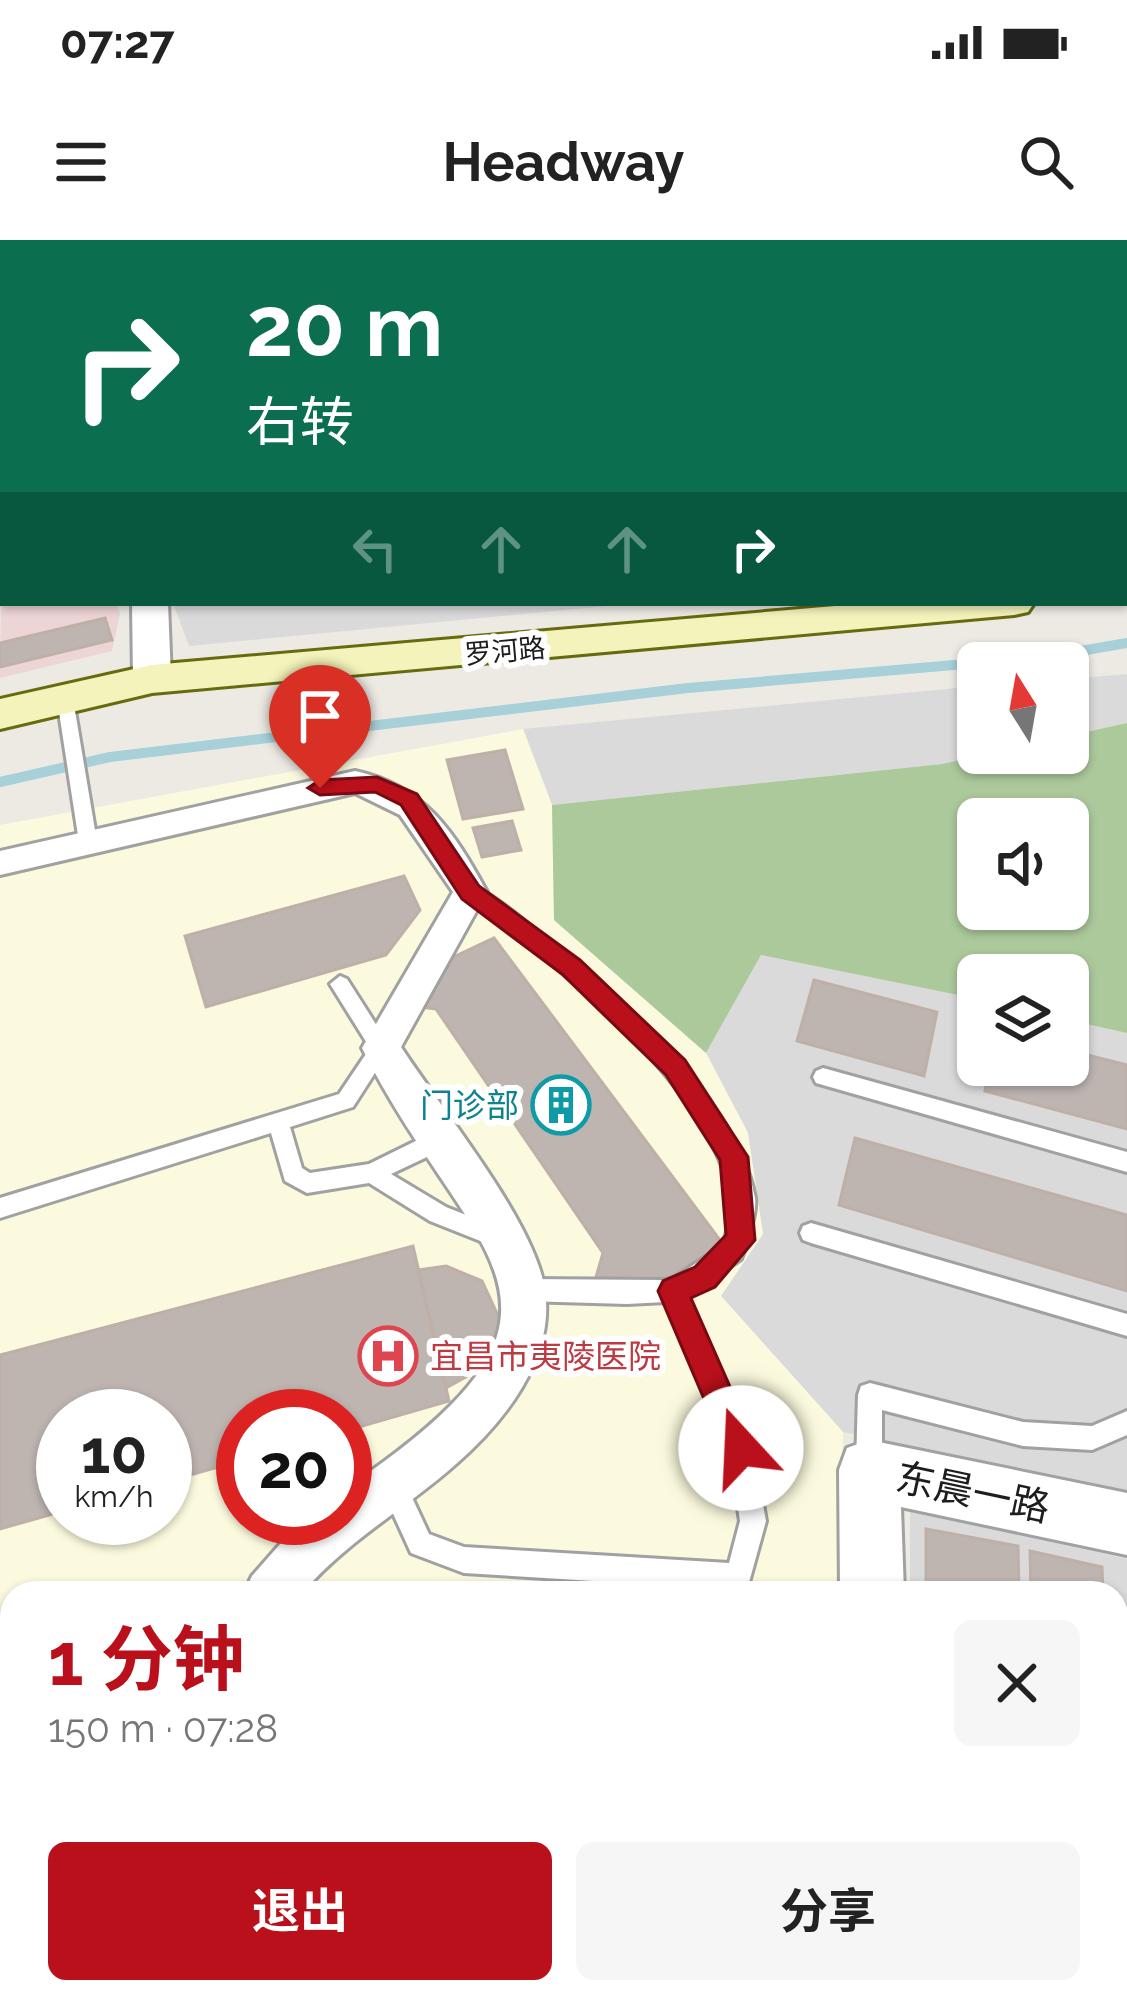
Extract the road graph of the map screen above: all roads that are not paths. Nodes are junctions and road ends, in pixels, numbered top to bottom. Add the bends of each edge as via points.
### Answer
1 (150, 606) edge
2 (824, 606) edge
3 (975, 606) edge
4 (151, 671) junction
5 (0, 696) edge
6 (65, 699) junction
7 (0, 714) edge
8 (88, 842) junction
9 (0, 863) edge
10 (470, 892) junction
11 (340, 983) dead end
12 (381, 1048) junction
13 (823, 1077) dead end
14 (279, 1124) junction
15 (438, 1141) junction
16 (1127, 1162) edge
17 (371, 1173) junction
18 (0, 1208) edge
19 (811, 1232) dead end
20 (504, 1241) junction
21 (524, 1290) junction
22 (673, 1291) junction
23 (1127, 1324) edge
24 (1127, 1423) edge
25 (869, 1470) junction
26 (392, 1484) junction
27 (372, 1498) edge
28 (1127, 1524) edge
29 (311, 1545) edge
30 (279, 1581) edge
31 (872, 1581) edge

1 - 4 street
2 - 4 main road, 罗河路
3 - 4 main road, 罗河路
4 - 5 main road, 罗河路
4 - 6 main road, 罗河路
6 - 7 main road, 罗河路
6 - 8 lane
8 - 9 street
8 - 10 street via 320,788 377,784 420,810
10 - 12 street
10 - 22 lane via 571,967 675,1067 734,1157 741,1240 705,1277
11 - 12 lane
12 - 14 lane via 346,1101
12 - 15 street
13 - 16 lane
14 - 17 lane via 293,1174 307,1183
14 - 18 lane
15 - 17 lane
15 - 20 street
17 - 20 lane via 438,1214
19 - 23 lane
20 - 21 street
21 - 22 lane
21 - 26 street via 513,1352 486,1404
22 - 26 lane via 741,1448 753,1521 739,1577 464,1561 419,1544
24 - 25 lane via 1092,1438 1023,1434 870,1395
25 - 28 street, 东晨一路
25 - 31 street, 东晨一路
26 - 27 street
29 - 30 street

